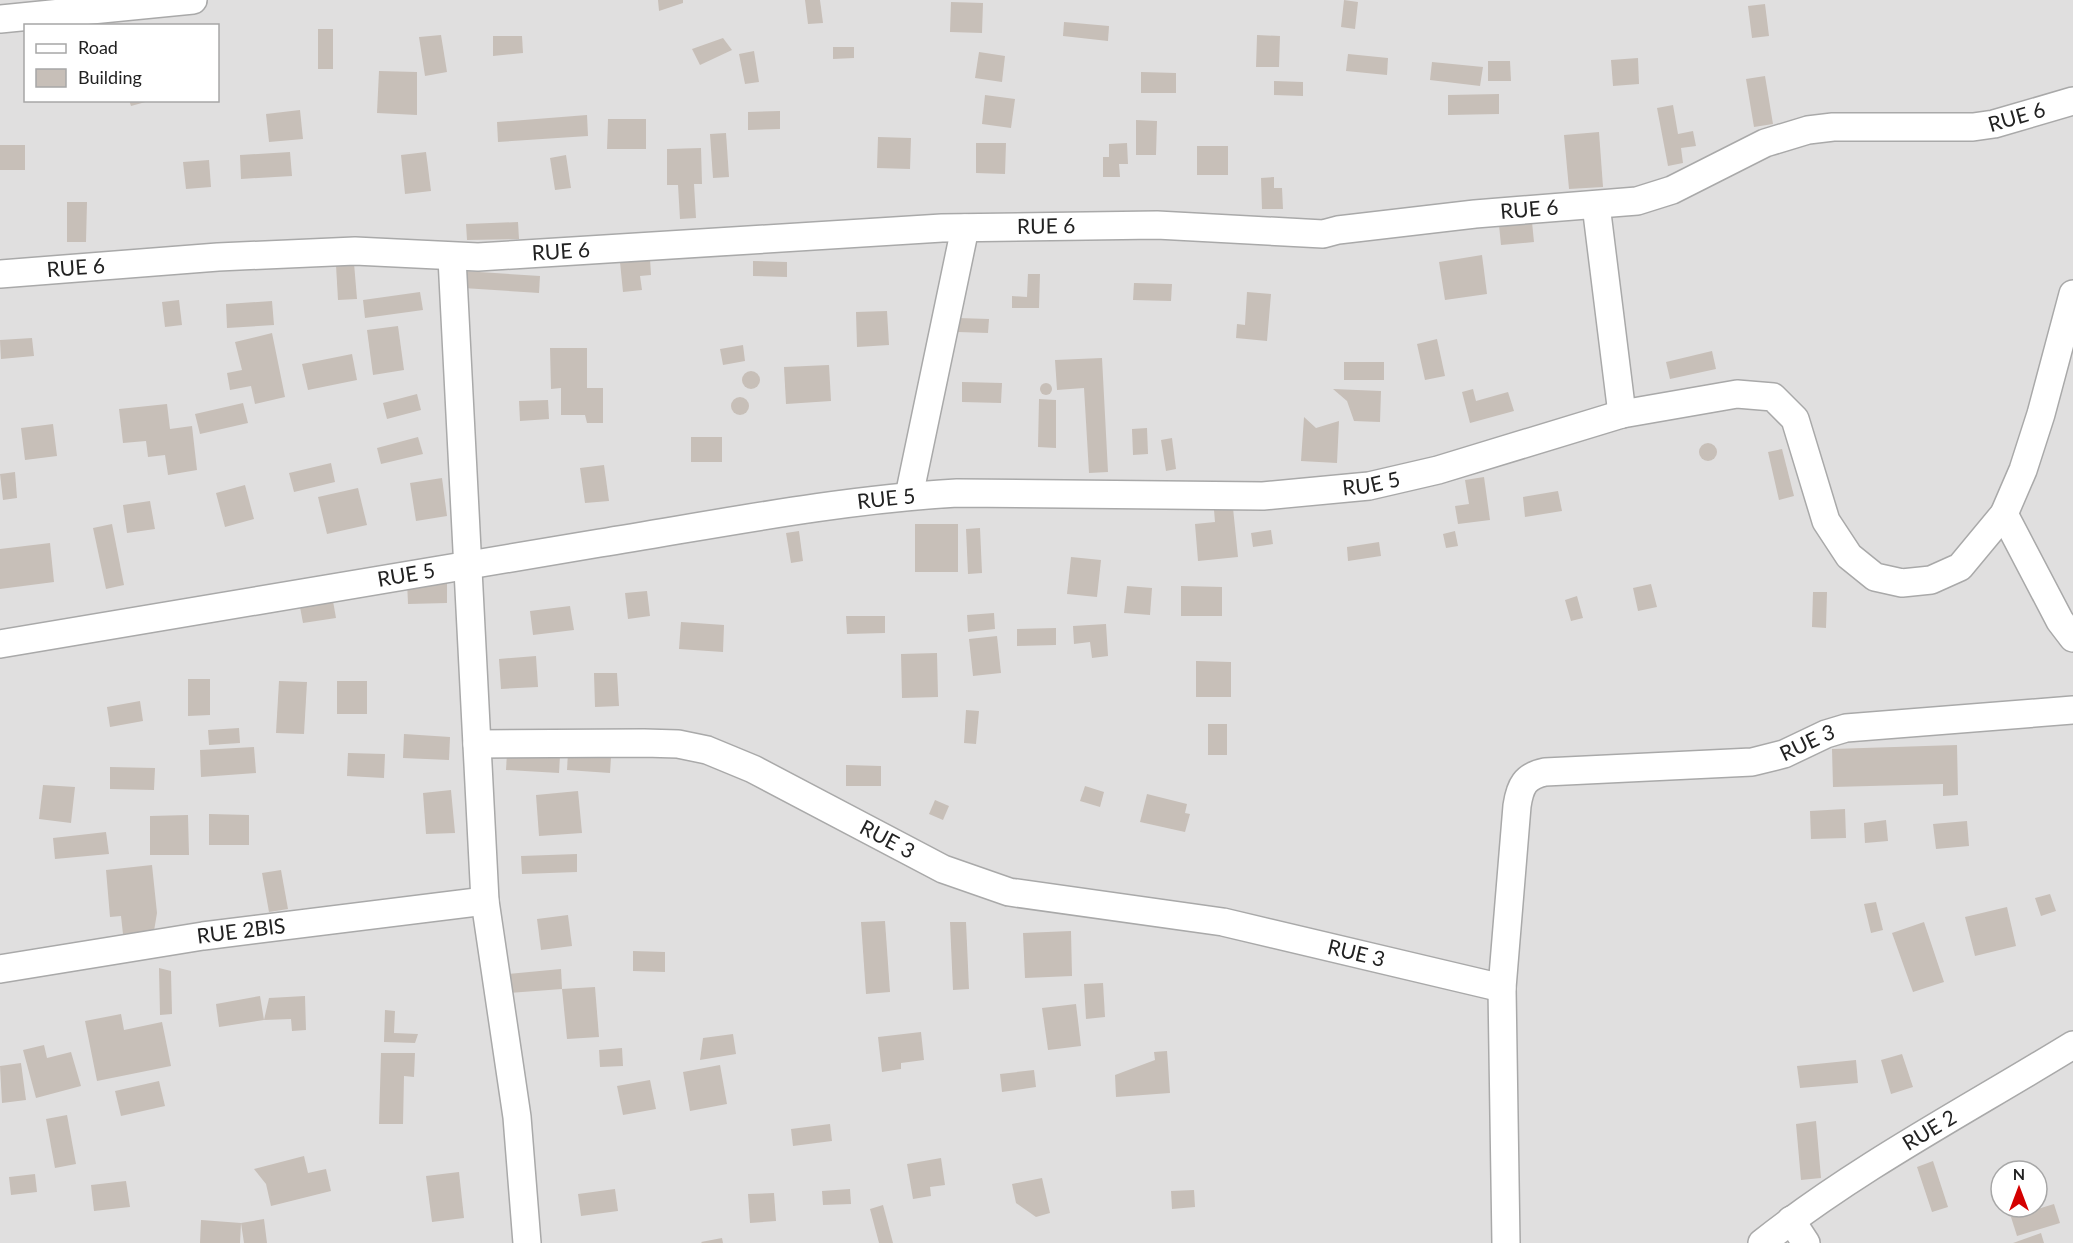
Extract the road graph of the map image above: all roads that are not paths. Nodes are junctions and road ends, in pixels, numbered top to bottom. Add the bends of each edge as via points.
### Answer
1 (193, 0) edge
2 (0, 19) edge
3 (2073, 101) edge
4 (1596, 205) junction
5 (964, 228) junction
6 (452, 258) junction
7 (0, 274) edge
8 (2073, 294) edge
9 (1622, 414) junction
10 (909, 496) junction
11 (2004, 514) junction
12 (468, 564) junction
13 (2073, 638) edge
14 (0, 644) edge
15 (2073, 710) edge
16 (477, 744) junction
17 (485, 901) junction
18 (0, 969) edge
19 (1502, 988) junction
20 (2073, 1045) edge
21 (1791, 1220) junction
22 (527, 1243) edge
23 (1506, 1243) edge
24 (1762, 1243) edge
25 (1806, 1243) edge

1 - 2 street
3 - 4 street, RUE 6 via 1973,127 1833,127 1785,135 1672,190 1637,201
4 - 5 street, RUE 6 via 1475,214 1323,234 1157,225
4 - 9 street
5 - 6 street, RUE 6
5 - 10 street
6 - 7 street, RUE 6 via 383,251 250,255
6 - 12 street
8 - 11 street via 2041,414
9 - 10 street, RUE 5 via 1438,470 1369,486 1263,496
9 - 11 street, RUE 5 via 1737,394 1773,397 1795,419 1826,521 1849,556 1875,577 1902,584 1931,580 1960,567
10 - 12 street, RUE 5
11 - 13 street via 2060,621
12 - 14 street, RUE 5
12 - 16 street
15 - 19 street, RUE 3 via 1846,729 1784,754 1752,762 1535,774 1526,779 1518,795
16 - 17 street
16 - 19 street, RUE 3 via 644,743 707,750 753,769 943,869 1009,892 1223,922
17 - 18 street, RUE 2BIS via 203,936
17 - 22 street via 518,1117
19 - 23 street
20 - 21 street, RUE 2
21 - 24 street, RUE 2
21 - 25 street

